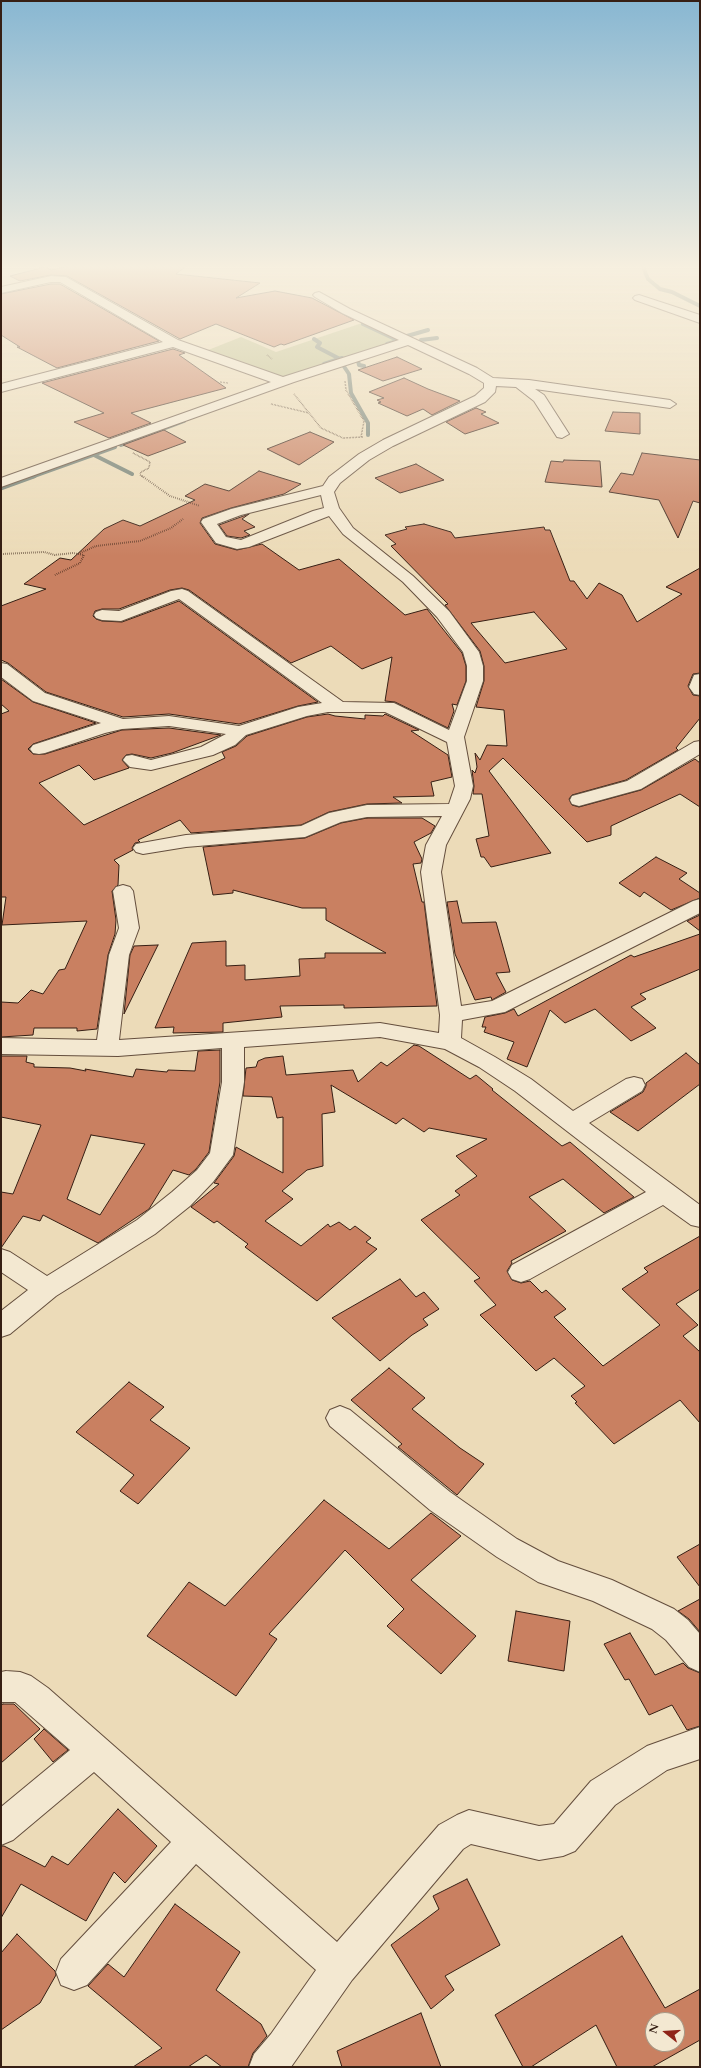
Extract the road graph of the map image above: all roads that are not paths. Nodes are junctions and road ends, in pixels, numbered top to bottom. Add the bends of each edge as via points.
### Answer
1 (95, 364) edge
2 (228, 364) edge
3 (348, 364) edge
4 (459, 364) edge
5 (490, 382) junction
6 (519, 383) junction
7 (288, 386) junction
8 (1, 388) edge
9 (670, 404) dead end
10 (562, 434) dead end
11 (1, 483) edge
12 (329, 489) junction
13 (334, 512) junction
14 (102, 615) dead end
15 (1, 668) edge
16 (700, 679) edge
17 (700, 690) edge
18 (339, 707) junction
19 (122, 724) junction
20 (240, 731) junction
21 (456, 740) junction
22 (700, 746) edge
23 (39, 749) dead end
24 (132, 760) dead end
25 (579, 800) dead end
26 (454, 810) junction
27 (143, 848) dead end
28 (123, 891) dead end
29 (700, 905) edge
30 (450, 1015) junction
31 (233, 1040) junction
32 (450, 1042) junction
33 (1, 1046) edge
34 (107, 1048) junction
35 (634, 1085) dead end
36 (572, 1123) junction
37 (664, 1193) junction
38 (700, 1218) edge
39 (1, 1259) edge
40 (521, 1272) dead end
41 (47, 1289) junction
42 (1, 1326) edge
43 (340, 1418) dead end
44 (700, 1657) edge
45 (1, 1687) edge
46 (700, 1743) edge
47 (95, 1751) junction
48 (1, 1828) edge
49 (195, 1841) junction
50 (338, 1967) junction
51 (74, 1972) dead end
52 (266, 2067) edge

1 - 8 street
2 - 7 street
3 - 7 street
4 - 5 street
5 - 6 street
5 - 12 street via 490,389 480,399 388,443 334,480
6 - 9 street
6 - 10 street via 539,398
7 - 11 street
12 - 13 street via 327,492
12 - 13 street via 208,522 221,540 237,545 318,514
13 - 21 street via 348,531 423,594 460,635 471,652 475,666 475,681 456,733
14 - 18 street via 121,616 182,594
15 - 19 street via 39,697
16 - 17 street
18 - 20 street via 304,711
18 - 21 street via 388,707
19 - 20 street via 169,721
19 - 23 street via 101,728
20 - 24 street via 229,741 208,751 151,765
21 - 26 street via 464,786 461,799
22 - 25 street via 634,785
26 - 27 street via 367,811 336,817 305,830 186,841
26 - 30 street via 436,845 430,872
28 - 34 street via 129,928 119,955
29 - 30 street via 497,1007
30 - 32 street
31 - 32 street via 380,1030
31 - 34 street
31 - 41 street via 233,1082 221,1155 205,1176 146,1227
32 - 36 street via 523,1085
33 - 34 street
35 - 36 street
36 - 37 street
37 - 38 street
37 - 40 street
39 - 41 street
41 - 42 street
43 - 44 street via 440,1501 507,1548 549,1572 608,1593 663,1619 678,1630
45 - 47 street via 20,1686
46 - 50 street via 658,1757 603,1793 563,1839 539,1843 469,1827 451,1838
47 - 48 street
47 - 49 street
49 - 50 street
49 - 51 street
50 - 52 street via 284,2048

